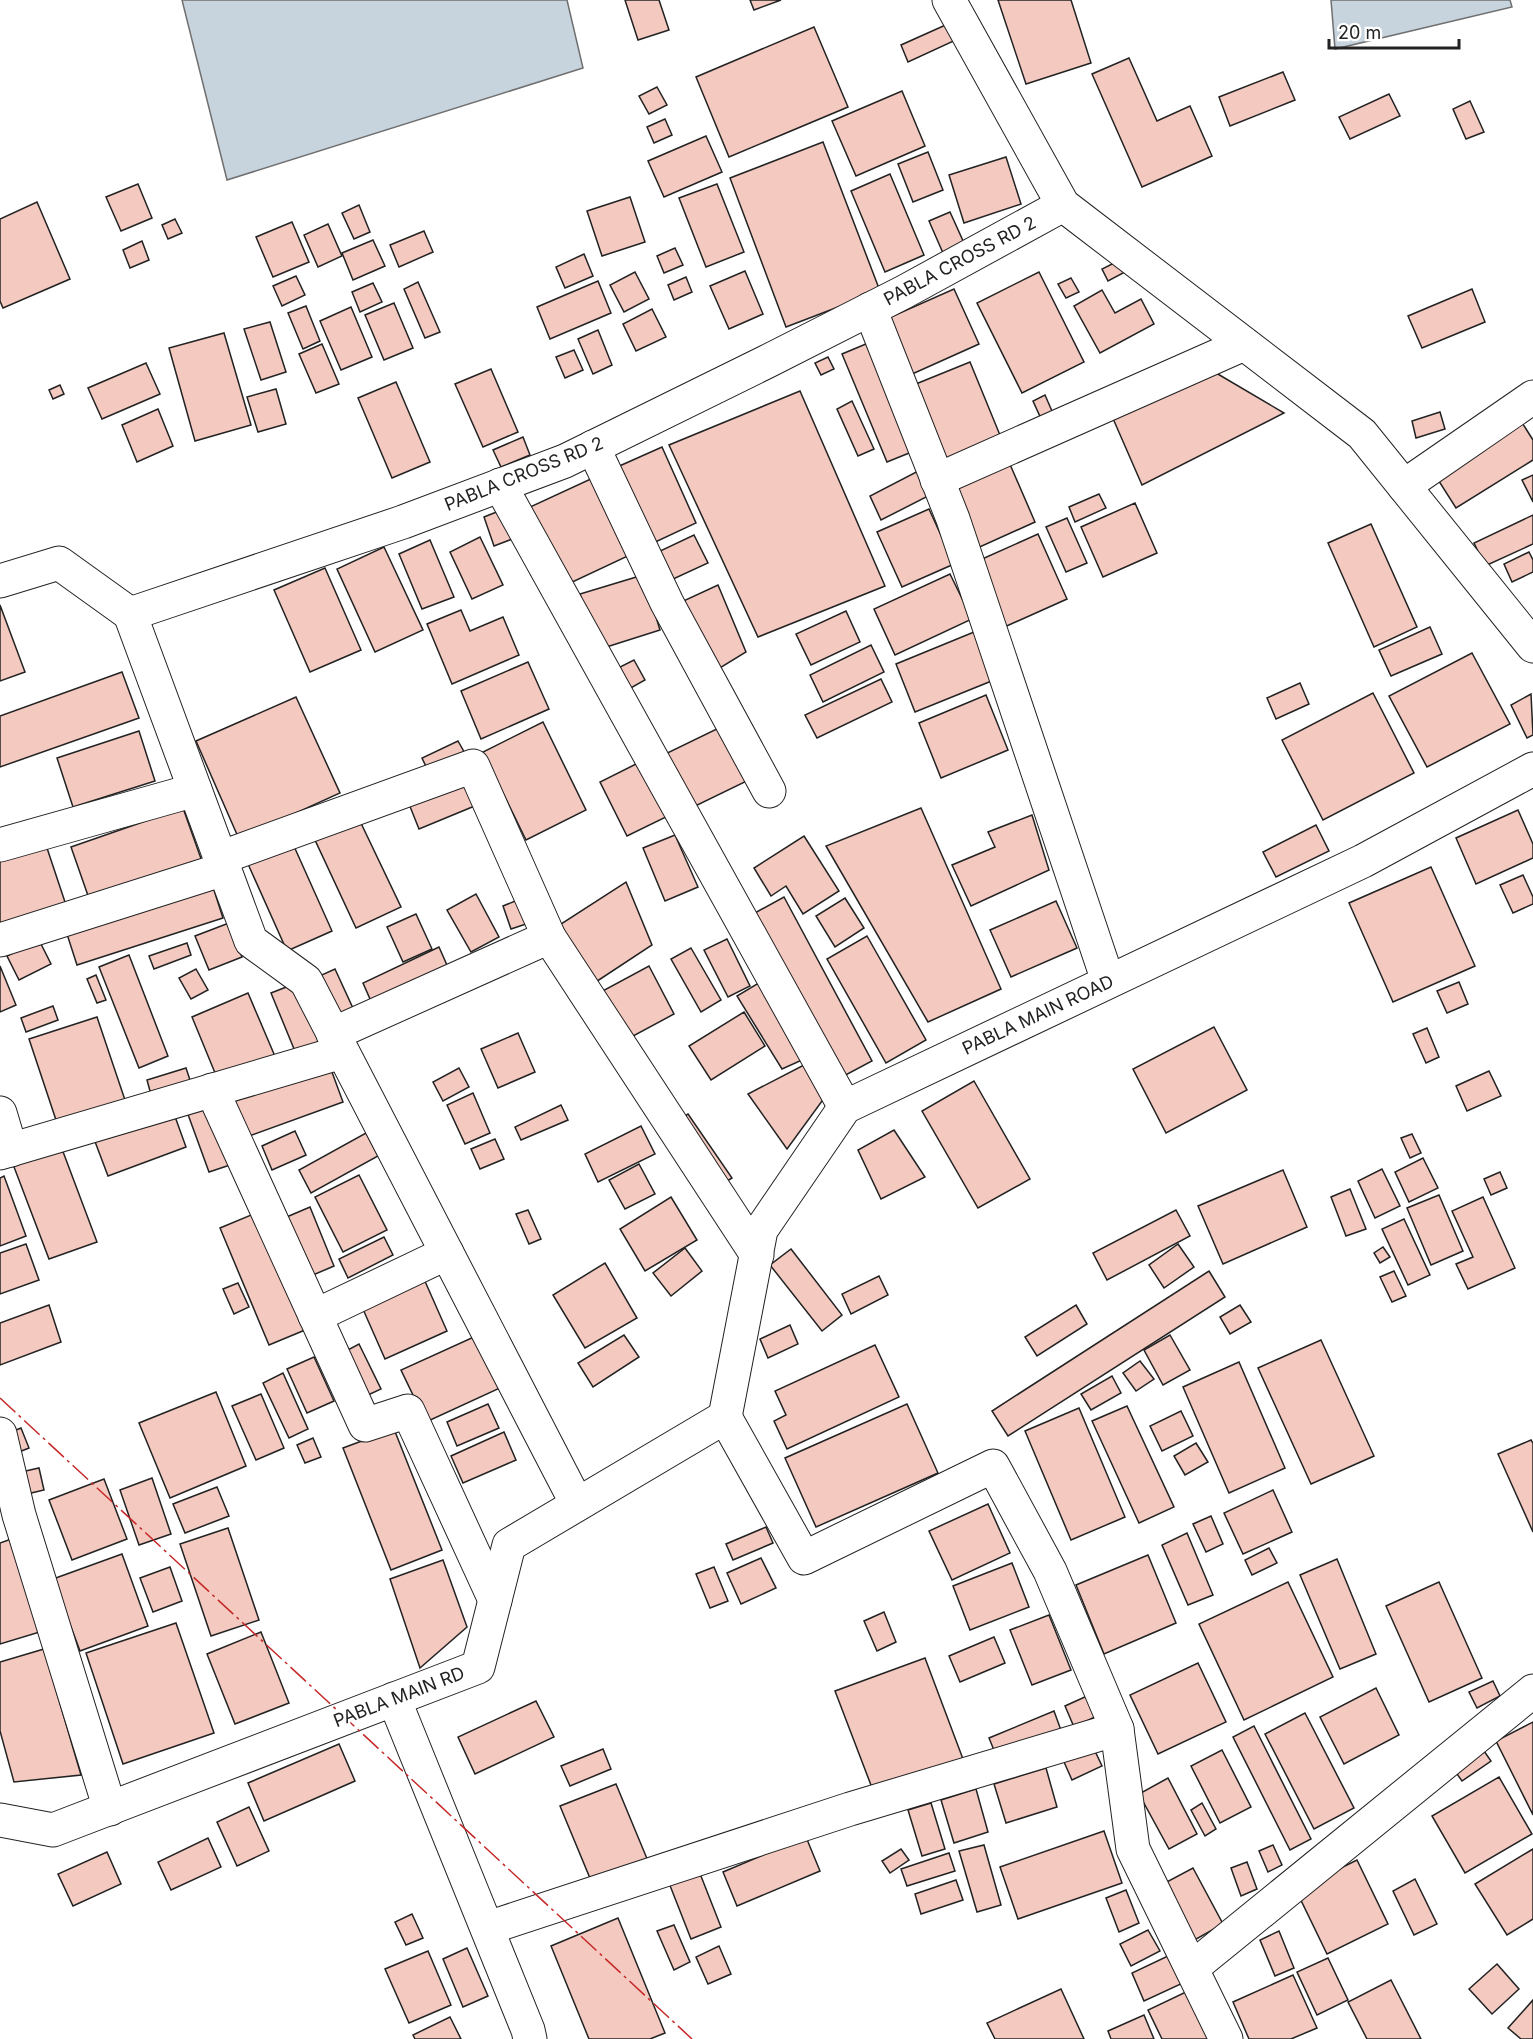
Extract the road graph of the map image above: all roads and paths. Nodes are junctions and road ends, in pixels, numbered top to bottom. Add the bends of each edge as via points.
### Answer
1 (950, 0) edge
2 (1063, 205) junction
3 (870, 309) junction
4 (1244, 344) junction
5 (1533, 397) edge
6 (593, 447) junction
7 (937, 480) junction
8 (500, 485) junction
9 (1404, 486) junction
10 (0, 581) edge
11 (130, 614) junction
12 (1533, 646) edge
13 (1533, 769) edge
14 (195, 790) junction
15 (769, 791) dead end
16 (0, 845) edge
17 (222, 863) junction
18 (549, 937) junction
19 (0, 940) edge
20 (1108, 981) junction
21 (338, 1043) junction
22 (212, 1090) junction
23 (845, 1107) junction
24 (0, 1113) edge
25 (5, 1151) edge
26 (447, 1253) junction
27 (757, 1255) junction
28 (315, 1316) junction
29 (725, 1417) junction
30 (0, 1434) edge
31 (577, 1504) junction
32 (495, 1600) junction
33 (1533, 1691) edge
34 (394, 1699) junction
35 (1117, 1729) junction
36 (110, 1809) junction
37 (0, 1820) edge
38 (488, 1928) junction
39 (1192, 1968) junction
40 (530, 2039) edge
41 (1226, 2039) edge

1 - 2 street
2 - 3 street, PABLA CROSS RD 2
2 - 4 street
3 - 6 street, PABLA CROSS RD 2
3 - 7 street
4 - 7 street
4 - 9 street via 1362,434
5 - 9 street
6 - 8 street, PABLA CROSS RD 2
6 - 15 street via 667,603
7 - 20 street
8 - 11 street, PABLA CROSS RD 2
8 - 23 street
9 - 12 street
10 - 11 street via 59,563
11 - 14 street
13 - 20 street, PABLA MAIN ROAD via 1362,861
14 - 16 street
14 - 17 street
17 - 18 street via 473,766
17 - 19 street
17 - 21 street via 250,941 306,981
18 - 21 street
18 - 27 street
20 - 23 street, PABLA MAIN ROAD
21 - 22 street
21 - 26 street
22 - 25 street
22 - 28 street
23 - 27 street via 761,1230
24 - 25 street
26 - 28 street
26 - 31 street
27 - 29 street
28 - 32 street via 365,1425 408,1411
29 - 31 street, PABLA MAIN RD
29 - 35 street via 804,1558 993,1466 1050,1571
30 - 36 street via 19,1515
31 - 32 street, PABLA MAIN RD via 509,1545
32 - 34 street, PABLA MAIN RD via 478,1667
33 - 39 street
34 - 36 street, PABLA MAIN RD
34 - 38 street
35 - 38 street via 838,1812
35 - 39 street via 1133,1849
36 - 37 street, PABLA MAIN RD via 53,1830
38 - 40 street
39 - 41 street

